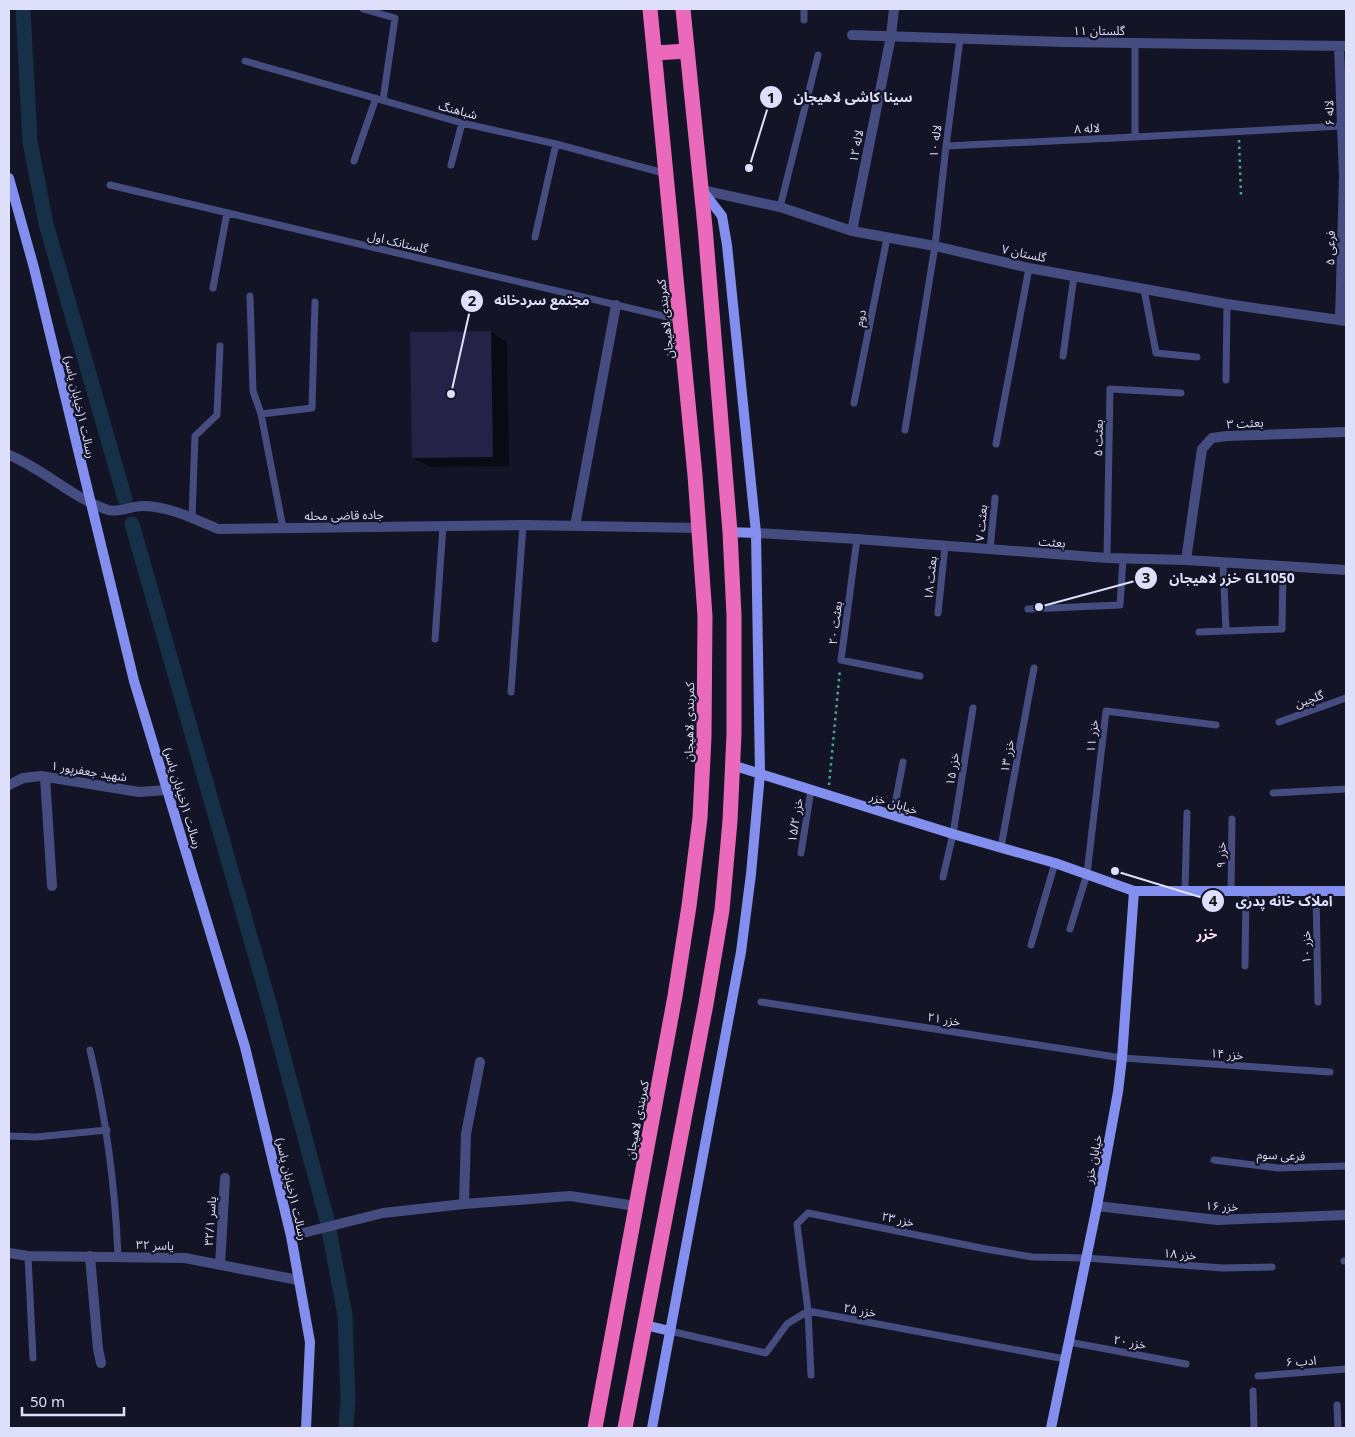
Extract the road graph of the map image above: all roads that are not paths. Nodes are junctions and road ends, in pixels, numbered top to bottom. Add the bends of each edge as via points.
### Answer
1 (363, 9) edge
2 (650, 9) edge
3 (683, 9) edge
4 (804, 9) edge
5 (894, 9) edge
6 (804, 20) dead end
7 (852, 35) dead end
8 (891, 36) junction
9 (960, 38) junction
10 (1135, 43) junction
11 (1343, 46) edge
12 (687, 51) junction
13 (655, 53) junction
14 (818, 56) dead end
15 (244, 61) dead end
16 (380, 99) junction
17 (462, 123) junction
18 (1342, 126) junction
19 (1135, 136) junction
20 (556, 144) junction
21 (946, 146) junction
22 (354, 161) dead end
23 (451, 165) dead end
24 (667, 174) junction
25 (1345, 177) edge
26 (10, 184) edge
27 (110, 185) dead end
28 (702, 190) junction
29 (780, 207) junction
30 (226, 213) junction
31 (852, 231) junction
32 (535, 237) dead end
33 (888, 238) junction
34 (935, 246) junction
35 (1029, 268) junction
36 (1074, 276) junction
37 (213, 288) dead end
38 (1144, 289) junction
39 (250, 296) dead end
40 (315, 302) dead end
41 (1227, 304) junction
42 (616, 305) junction
43 (680, 320) junction
44 (1343, 321) edge
45 (220, 346) dead end
46 (1063, 356) dead end
47 (1197, 357) dead end
48 (1226, 380) dead end
49 (1181, 392) dead end
50 (854, 402) dead end
51 (261, 414) junction
52 (905, 430) dead end
53 (1346, 432) edge
54 (996, 444) dead end
55 (9, 454) edge
56 (995, 498) dead end
57 (90, 504) junction
58 (192, 518) junction
59 (523, 525) junction
60 (443, 526) junction
61 (575, 526) junction
62 (284, 528) junction
63 (699, 528) junction
64 (730, 532) junction
65 (756, 533) junction
66 (857, 539) junction
67 (945, 546) junction
68 (990, 550) junction
69 (1107, 558) junction
70 (1123, 559) junction
71 (1186, 560) junction
72 (1223, 563) junction
73 (1282, 566) junction
74 (1346, 570) edge
75 (1028, 609) dead end
76 (938, 613) dead end
77 (1226, 631) junction
78 (1198, 632) dead end
79 (435, 638) dead end
80 (1034, 668) dead end
81 (920, 676) dead end
82 (511, 692) dead end
83 (1346, 698) edge
84 (973, 708) dead end
85 (1279, 722) dead end
86 (1216, 725) dead end
87 (903, 762) dead end
88 (732, 765) junction
89 (760, 774) junction
90 (45, 777) junction
91 (9, 785) edge
92 (1346, 788) edge
93 (167, 790) junction
94 (811, 790) junction
95 (1273, 793) dead end
96 (1187, 813) dead end
97 (893, 816) junction
98 (1232, 819) dead end
99 (953, 834) junction
100 (1001, 847) junction
101 (801, 853) dead end
102 (1055, 863) junction
103 (1087, 874) junction
104 (943, 877) dead end
105 (52, 886) dead end
106 (1134, 891) junction
107 (1185, 891) junction
108 (1231, 891) junction
109 (1246, 891) junction
110 (1316, 891) junction
111 (1346, 891) edge
112 (1070, 930) dead end
113 (1031, 945) dead end
114 (1245, 966) dead end
115 (761, 1002) dead end
116 (1318, 1002) dead end
117 (90, 1050) dead end
118 (1122, 1058) junction
119 (480, 1062) dead end
120 (1330, 1072) dead end
121 (107, 1130) junction
122 (9, 1136) edge
123 (1214, 1160) dead end
124 (1346, 1166) edge
125 (225, 1178) dead end
126 (464, 1204) junction
127 (636, 1206) junction
128 (1097, 1206) junction
129 (1346, 1215) edge
130 (290, 1236) junction
131 (9, 1253) edge
132 (28, 1256) junction
133 (90, 1256) junction
134 (118, 1256) junction
135 (1086, 1258) junction
136 (220, 1265) junction
137 (1272, 1266) dead end
138 (298, 1280) junction
139 (808, 1311) junction
140 (644, 1325) junction
141 (670, 1331) junction
142 (1069, 1342) junction
143 (33, 1358) dead end
144 (1065, 1359) junction
145 (102, 1363) dead end
146 (1186, 1364) dead end
147 (1346, 1370) edge
148 (811, 1375) dead end
149 (1258, 1376) dead end
150 (1253, 1391) dead end
151 (1337, 1405) dead end
152 (306, 1428) edge
153 (595, 1428) edge
154 (625, 1428) edge
155 (652, 1428) edge
156 (1051, 1428) edge
157 (1254, 1428) edge
158 (1338, 1428) edge

1 - 16 lane via 395,18
2 - 13 highway, کمربندی لاهیجان
3 - 12 highway
4 - 6 lane
5 - 8 street, لاله ۱۲
7 - 8 street, گلستان ۱۱
8 - 9 street, گلستان ۱۱
8 - 31 street, لاله ۱۲
9 - 10 street, گلستان ۱۱
9 - 21 lane, لاله ۱۰
10 - 11 street, گلستان ۱۱
10 - 19 lane
11 - 18 street, لاله ۶
12 - 13 highway
12 - 28 highway
13 - 24 highway, کمربندی لاهیجان
14 - 29 lane
15 - 16 lane, شباهنگ
16 - 17 lane, شباهنگ
16 - 22 lane
17 - 20 lane, شباهنگ
17 - 23 lane
18 - 19 lane, لاله ۸
18 - 25 street, لاله ۶
19 - 21 lane, لاله ۸
20 - 24 lane, شباهنگ
20 - 32 lane
21 - 34 lane, لاله ۱۰
24 - 43 highway, کمربندی لاهیجان
25 - 44 street, فرعی ۵
26 - 57 street, رسالت ۱(خیابان یاسر) via 34,268
27 - 30 lane, گلستانک اول
28 - 29 street, گلستان ۷
28 - 64 highway
28 - 65 street via 722,216 727,245
29 - 31 street, گلستان ۷
30 - 37 lane
30 - 42 lane, گلستانک اول
31 - 33 street, گلستان ۷
33 - 34 street, گلستان ۷
33 - 50 lane, دوم
34 - 35 street, گلستان ۷
34 - 52 lane, لاله ۱۰
35 - 36 street, گلستان ۷
35 - 54 lane
36 - 38 street, گلستان ۷
36 - 46 lane
38 - 41 street, گلستان ۷
38 - 47 lane via 1156,353
39 - 51 lane via 252,391
40 - 51 lane via 312,408
41 - 44 street, گلستان ۷
41 - 48 lane
42 - 43 lane, گلستانک اول
42 - 61 street
43 - 63 highway, کمربندی لاهیجان
45 - 58 lane via 217,415 195,436
49 - 69 lane, بعثت ۵ via 1110,389
51 - 62 lane
53 - 71 street, بعثت ۳ via 1212,438 1202,449
55 - 57 street, جاده قاضی محله
56 - 68 lane, بعثت ۷
57 - 58 street, جاده قاضی محله via 112,511 142,506 174,510
57 - 93 street, رسالت ۱(خیابان یاسر) via 134,681
58 - 62 street, جاده قاضی محله via 218,529
59 - 60 street, جاده قاضی محله
59 - 61 street, جاده قاضی محله
59 - 82 lane
60 - 62 street, جاده قاضی محله
60 - 79 lane
61 - 63 street, جاده قاضی محله
63 - 127 highway, کمربندی لاهیجان via 705,616 700,818 675,996
64 - 65 street
64 - 88 highway via 734,616
65 - 66 street, بعثت
65 - 89 street
66 - 67 street, بعثت
66 - 81 lane, بعثت ۲۰ via 841,660
67 - 68 street, بعثت
67 - 76 lane, بعثت ۱۸
68 - 69 street, بعثت
69 - 70 street, بعثت
70 - 71 street, بعثت
70 - 75 lane via 1120,605
71 - 72 street, بعثت
72 - 73 street, بعثت
72 - 77 lane
73 - 74 street, بعثت
73 - 77 lane via 1282,629
77 - 78 lane
80 - 100 lane, خزر ۱۳
83 - 85 lane, گلچین
84 - 99 lane, خزر ۱۵
86 - 103 lane, خزر ۱۱ via 1106,711
87 - 97 lane
88 - 89 street, خیابان خزر
88 - 140 highway via 722,910
89 - 94 street, خیابان خزر
89 - 141 street via 742,952
90 - 91 street, شهید جعفرپور ۱ via 24,778
90 - 93 street, شهید جعفرپور ۱ via 139,792
90 - 105 street
92 - 95 lane
93 - 130 street, رسالت ۱(خیابان یاسر) via 245,1047
94 - 97 street, خیابان خزر
94 - 101 lane, خزر ۱۵/۲
96 - 107 lane
97 - 99 street, خیابان خزر
98 - 108 lane, خزر ۹
99 - 100 street, خیابان خزر
99 - 104 lane, خزر ۱۵
100 - 102 street, خیابان خزر
102 - 103 street, خیابان خزر
102 - 113 lane
103 - 106 street, خیابان خزر
103 - 112 lane
106 - 107 street, خیابان خزر
106 - 118 street, خیابان خزر
107 - 108 street, خیابان خزر
108 - 109 street, خیابان خزر
109 - 110 street, خیابان خزر
109 - 114 lane
110 - 111 street, خیابان خزر
110 - 116 lane, خزر ۱۰
115 - 118 lane, خزر ۲۱
117 - 121 lane
118 - 120 lane, خزر ۱۴
118 - 128 street, خیابان خزر
119 - 126 street via 466,1134
121 - 122 lane
121 - 134 lane via 116,1201
123 - 124 lane, فرعی سوم via 1278,1168
125 - 136 street, یاسر ۳۲/۱
126 - 127 street via 570,1196
126 - 130 street via 383,1213
127 - 153 highway, کمربندی لاهیجان
128 - 129 street, خزر ۱۶ via 1217,1220
128 - 135 street, خیابان خزر
130 - 138 street, رسالت ۱(خیابان یاسر)
131 - 132 street, یاسر ۳۲
132 - 133 street, یاسر ۳۲
132 - 143 lane
133 - 134 street, یاسر ۳۲
133 - 145 street
134 - 136 street, یاسر ۳۲ via 185,1258
135 - 137 lane, خزر ۱۸ via 1223,1268
135 - 139 lane, خزر ۲۳ via 1032,1257 808,1213 797,1224
135 - 142 street, خیابان خزر
136 - 138 street, یاسر ۳۲
138 - 152 street, رسالت ۱(خیابان یاسر) via 310,1342
139 - 141 lane via 787,1324 766,1353
139 - 144 lane, خزر ۲۵
139 - 148 lane
140 - 141 street
140 - 154 highway
141 - 155 street
142 - 144 street, خیابان خزر
142 - 146 lane, خزر ۲۰
144 - 156 street, خیابان خزر
147 - 149 lane, ادب ۶
150 - 157 lane
151 - 158 lane

